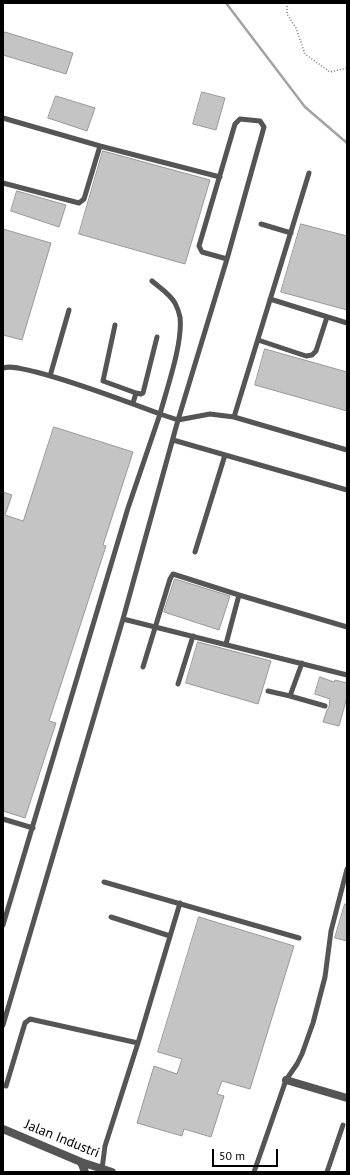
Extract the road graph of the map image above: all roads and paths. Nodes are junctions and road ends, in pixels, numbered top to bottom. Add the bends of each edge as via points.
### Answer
1 (287, 3) edge
2 (347, 68) edge
3 (3, 118) edge
4 (100, 146) junction
5 (309, 173) dead end
6 (220, 177) junction
7 (3, 183) edge
8 (261, 224) dead end
9 (291, 233) junction
10 (227, 259) junction
11 (152, 281) dead end
12 (270, 299) junction
13 (69, 310) dead end
14 (327, 316) junction
15 (347, 323) edge
16 (115, 325) dead end
17 (157, 336) dead end
18 (258, 340) junction
19 (3, 368) edge
20 (50, 376) junction
21 (136, 393) junction
22 (133, 404) junction
23 (160, 414) junction
24 (234, 417) junction
25 (178, 420) junction
26 (172, 440) junction
27 (347, 450) edge
28 (224, 455) junction
29 (347, 490) edge
30 (195, 552) dead end
31 (238, 595) junction
32 (123, 619) junction
33 (155, 627) junction
34 (347, 627) edge
35 (193, 636) junction
36 (226, 644) junction
37 (302, 663) junction
38 (143, 667) dead end
39 (347, 675) edge
40 (178, 684) dead end
41 (268, 691) dead end
42 (290, 696) junction
43 (325, 706) dead end
44 (3, 819) edge
45 (33, 828) junction
46 (347, 869) edge
47 (104, 882) dead end
48 (180, 904) junction
49 (111, 917) dead end
50 (3, 926) edge
51 (170, 936) junction
52 (299, 938) dead end
53 (3, 1025) edge
54 (138, 1043) junction
55 (286, 1080) junction
56 (6, 1086) dead end
57 (347, 1098) edge
58 (343, 1125) dead end
59 (3, 1129) edge
60 (81, 1162) junction
61 (102, 1169) junction
62 (85, 1172) edge
63 (112, 1172) edge
64 (254, 1172) edge
65 (327, 1172) edge

1 - 2 path via 288,14 305,54 330,72
3 - 4 lane
4 - 6 lane
4 - 7 lane via 84,199 79,203
5 - 9 lane
6 - 10 lane via 199,246 202,252
6 - 10 lane via 237,121 240,119 260,122 264,127
8 - 9 lane
9 - 12 lane
10 - 25 lane
11 - 23 lane via 167,293 180,315 178,345
12 - 14 lane
12 - 18 lane
13 - 20 lane
14 - 15 lane
14 - 18 lane via 316,351 312,355 306,356
16 - 21 lane via 102,381
17 - 21 lane via 143,393
18 - 24 lane
19 - 20 lane via 14,367
20 - 22 lane
21 - 22 lane
22 - 23 lane
23 - 25 lane
23 - 45 lane via 128,508
24 - 25 lane via 210,414
24 - 27 lane
25 - 26 lane
26 - 28 lane
26 - 32 lane
28 - 29 lane
28 - 30 lane
31 - 33 lane via 173,574
31 - 34 lane
31 - 36 lane
32 - 33 lane
32 - 53 lane
33 - 35 lane
33 - 38 lane
35 - 36 lane
35 - 40 lane
36 - 37 lane
37 - 39 lane
37 - 42 lane
41 - 42 lane
42 - 43 lane
44 - 45 lane
45 - 50 lane
46 - 55 lane via 331,931 325,977 313,1023 297,1064
47 - 48 lane
48 - 51 lane
48 - 52 lane
49 - 51 lane
51 - 54 lane
54 - 56 lane via 30,1018 25,1023
54 - 61 lane via 105,1146
55 - 57 street
55 - 64 lane
58 - 65 lane
59 - 60 street, Jalan Industri
60 - 61 street, Jalan Industri
60 - 62 street
61 - 63 street, Jalan Industri

